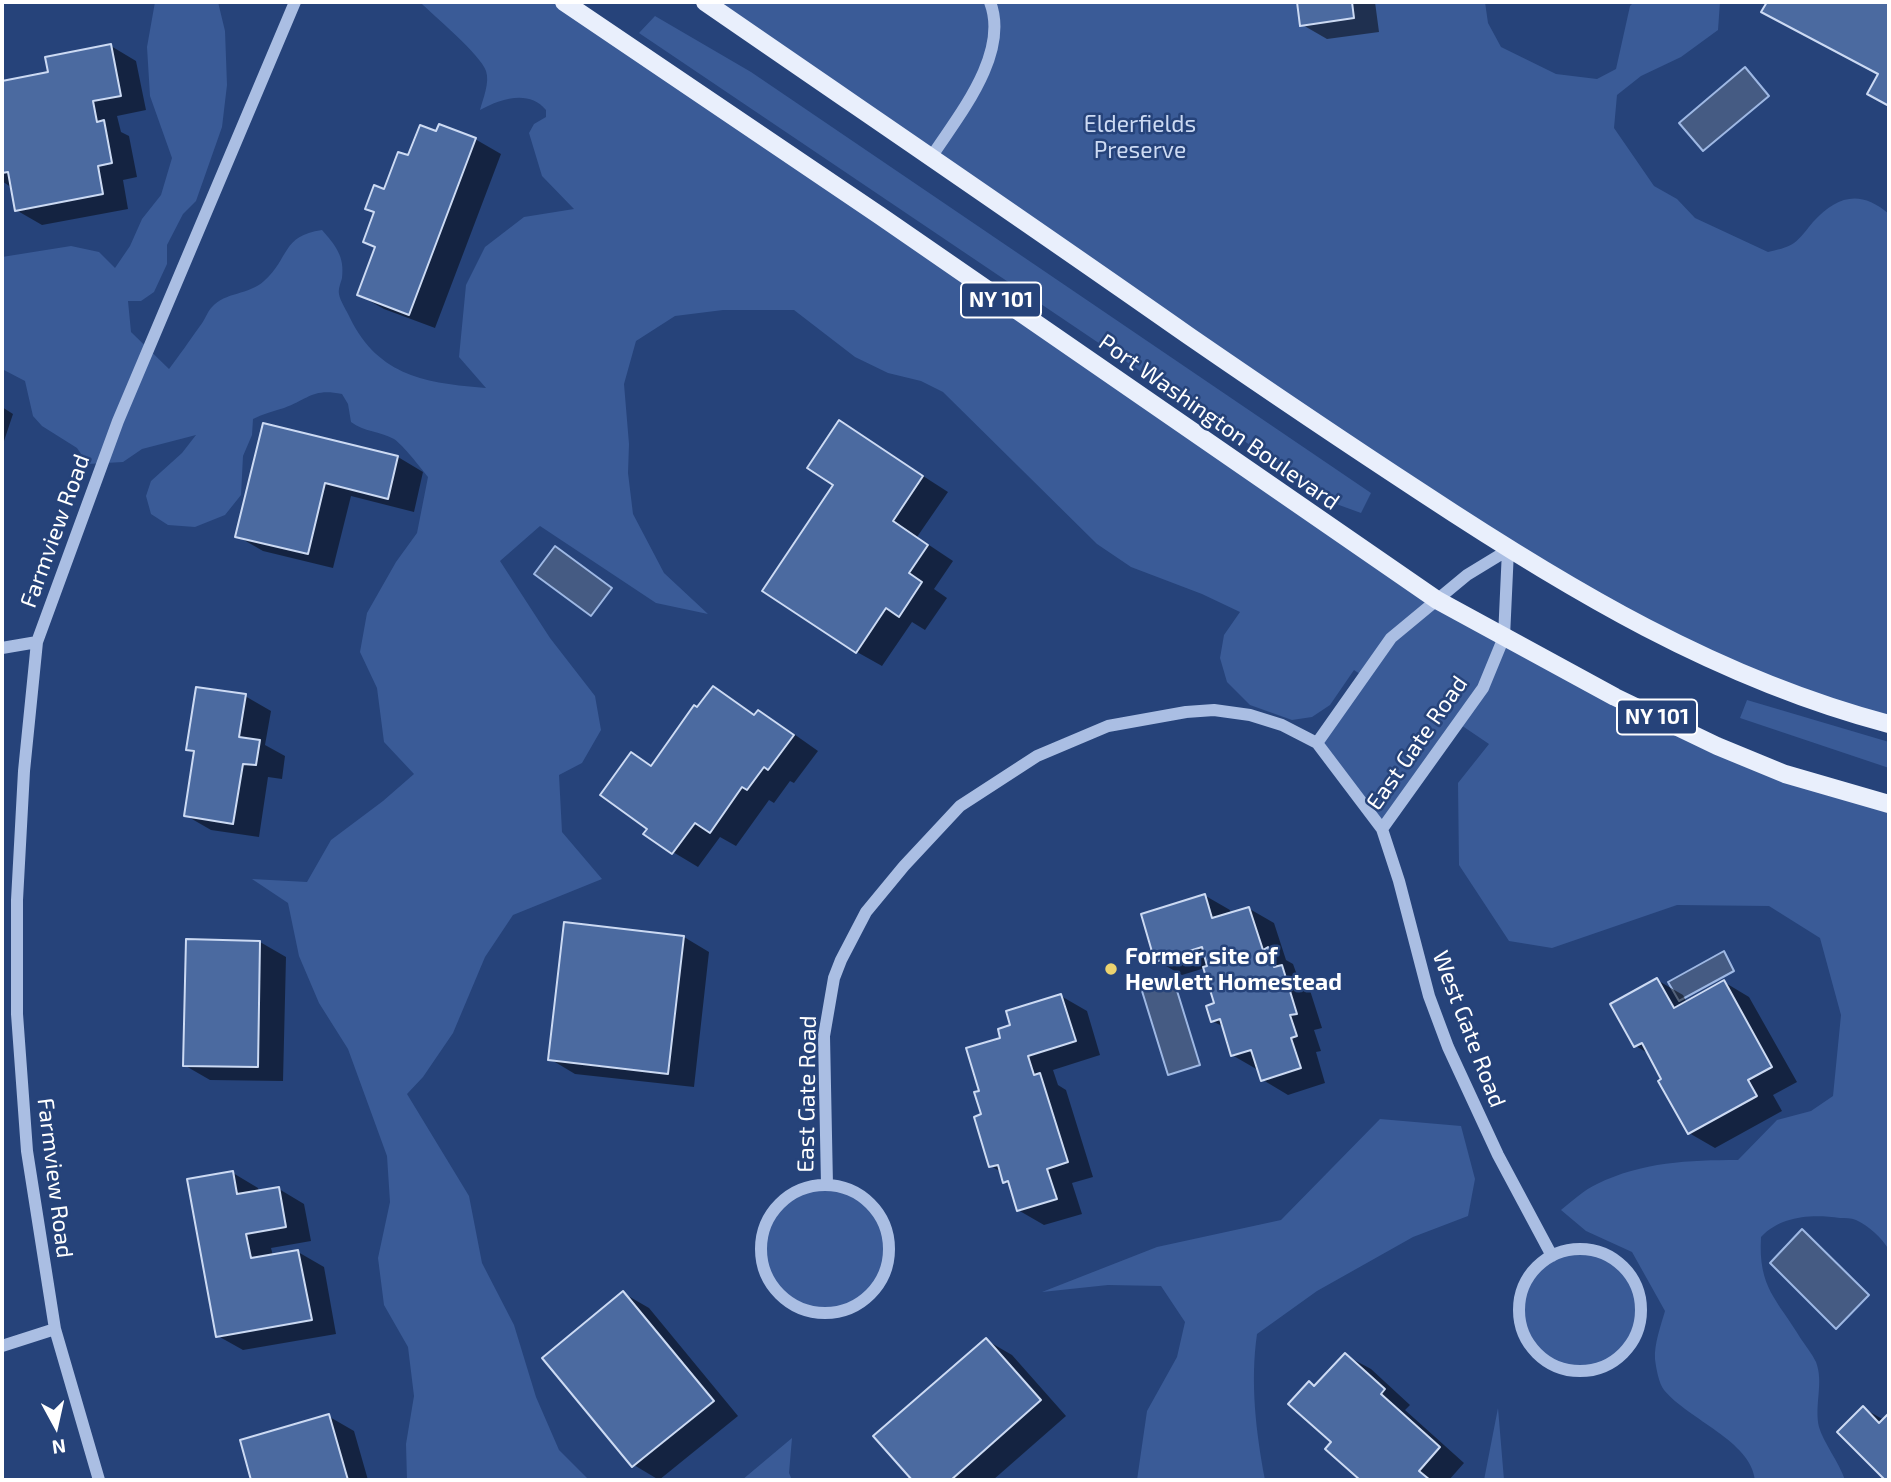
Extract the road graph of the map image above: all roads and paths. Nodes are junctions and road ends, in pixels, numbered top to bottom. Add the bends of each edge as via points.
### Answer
1 (295, 2) edge
2 (564, 2) edge
3 (705, 2) edge
4 (990, 2) edge
5 (932, 156) junction
6 (1508, 550) junction
7 (1437, 600) junction
8 (1504, 636) junction
9 (37, 642) junction
10 (2, 648) edge
11 (1889, 724) edge
12 (1317, 743) junction
13 (1889, 804) edge
14 (1382, 829) junction
15 (827, 1185) junction
16 (1552, 1256) junction
17 (55, 1329) junction
18 (2, 1346) edge
19 (99, 1480) edge

1 - 9 street, Farmview Road via 118,421
2 - 7 main road, Port Washington Boulevard / NY 101
3 - 5 main road
4 - 5 street via 993,44 982,78
5 - 6 main road via 1284,402
6 - 7 street
6 - 8 street, East Gate Road
6 - 11 main road via 1612,611 1737,673
7 - 8 main road, Port Washington Boulevard / NY 101
7 - 12 street via 1391,638
8 - 13 main road, Port Washington Boulevard / NY 101 via 1717,746 1785,774
8 - 14 street, East Gate Road via 1483,688
9 - 10 street
9 - 17 street, Farmview Road via 17,900 17,1014 27,1151
12 - 14 street, West Gate Road
12 - 15 street, East Gate Road via 1250,715 1186,712 1108,726 1037,756 960,806 866,912 834,978 824,1036
14 - 16 street, West Gate Road via 1448,1047
15 - 15 street, East Gate Road via 809,1187 778,1205 761,1238 764,1265 775,1290 789,1302 823,1314 858,1304 873,1293 886,1269 889,1241 885,1224 868,1202 845,1188
16 - 16 street via 1537,1266 1520,1298 1519,1316 1533,1350 1546,1362 1581,1372 1615,1361 1628,1349 1642,1315 1636,1284 1615,1259 1600,1252 1576,1250
17 - 18 street
17 - 19 street, Farmview Road

